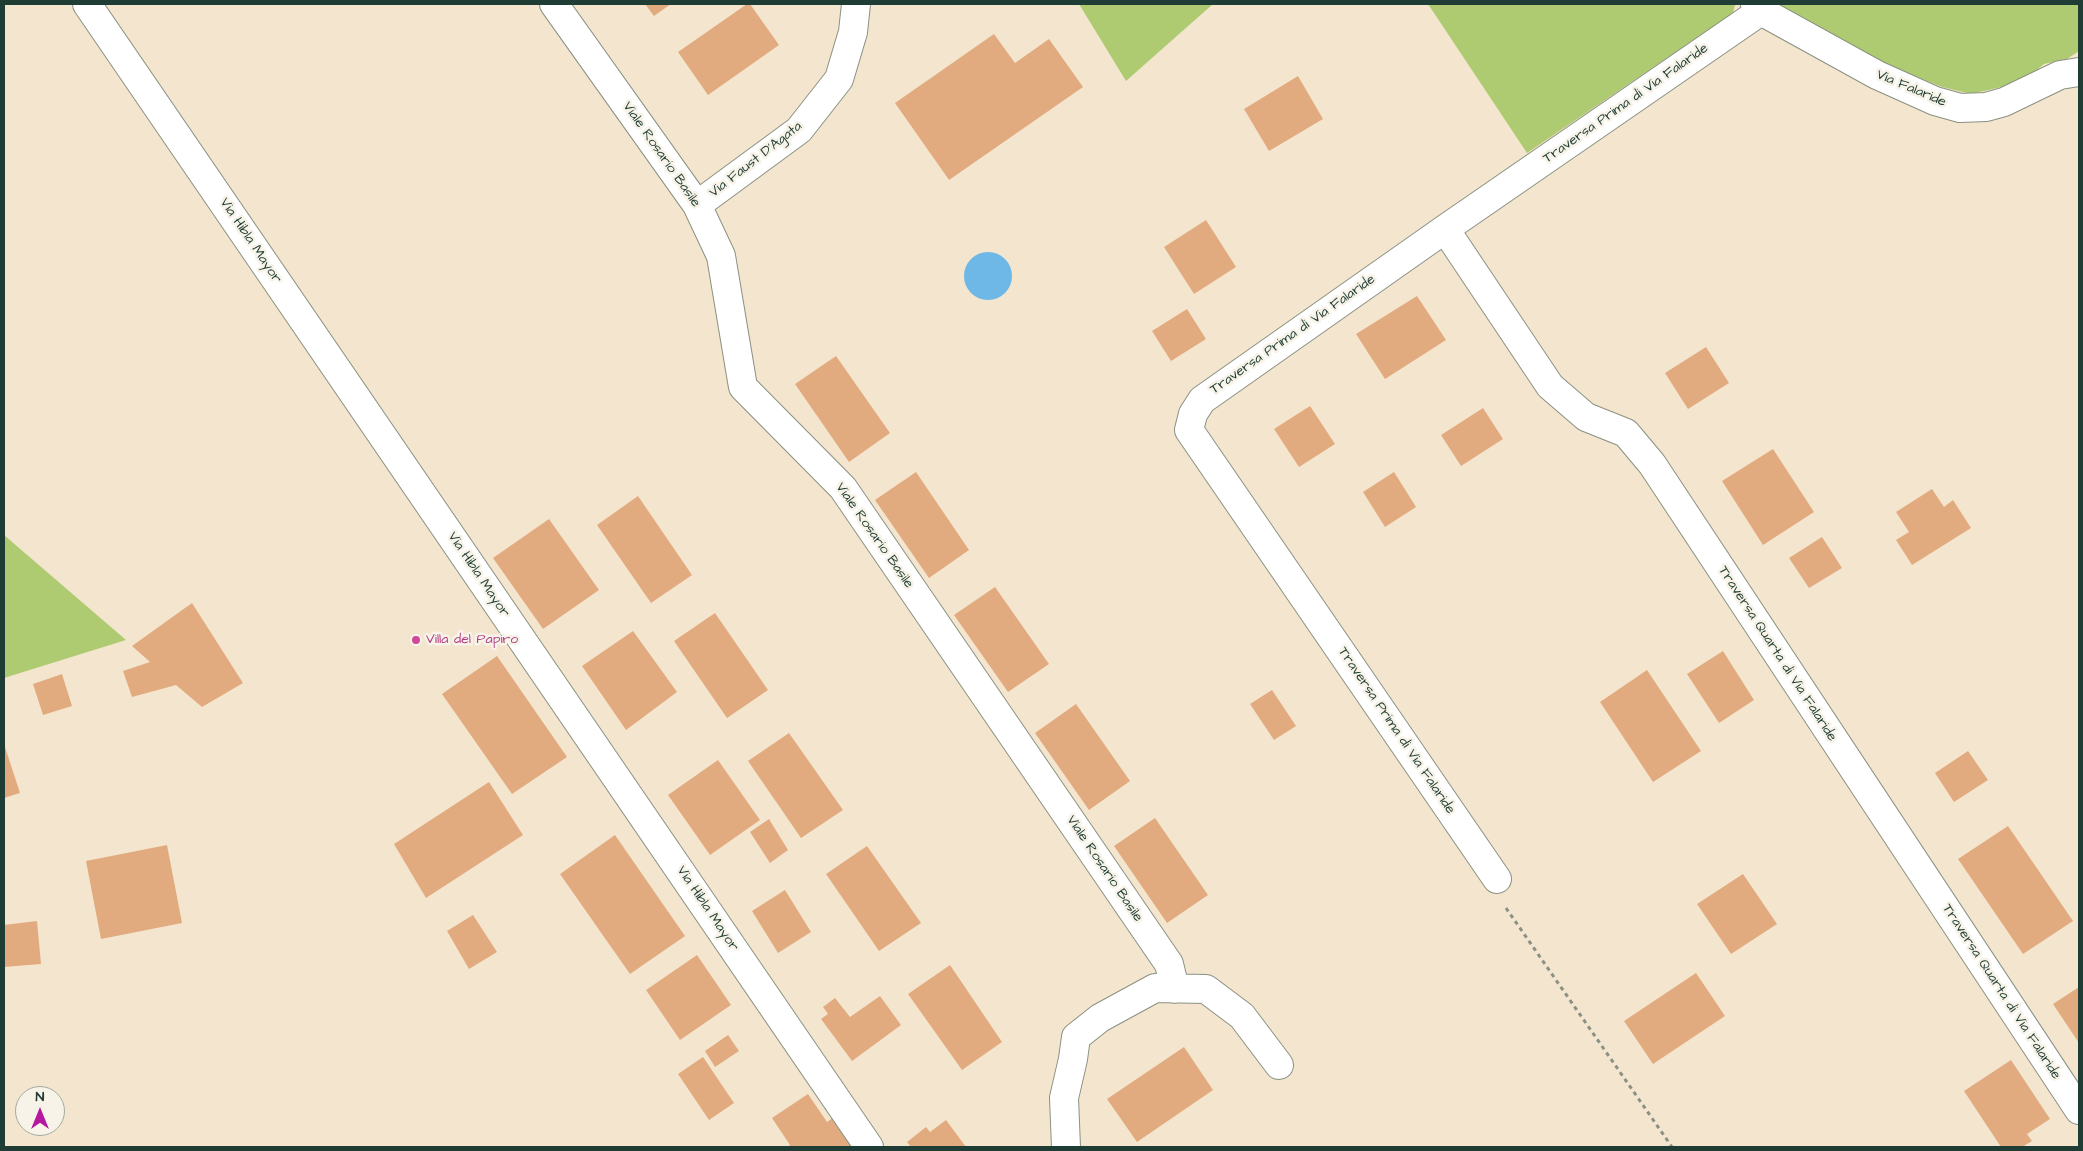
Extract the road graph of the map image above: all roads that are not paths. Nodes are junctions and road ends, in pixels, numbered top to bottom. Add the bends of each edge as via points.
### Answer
1 (88, 4) edge
2 (554, 4) edge
3 (856, 4) edge
4 (1758, 8) edge
5 (2079, 71) edge
6 (697, 205) junction
7 (1445, 229) junction
8 (1497, 879) road end
9 (1175, 989) junction
10 (1278, 1066) dead end
11 (2079, 1110) edge
12 (869, 1147) edge
13 (1066, 1147) edge

1 - 12 street, Via Hibla Mayor
2 - 6 street, Viale Rosario Basile
3 - 6 street, Via Faust D'Agata via 853,32 839,79 799,130
4 - 5 street, Via Falaride via 1876,75 1960,108 1986,107 2004,102 2060,75
4 - 7 street, Traversa Prima di Via Falaride
6 - 9 street, Viale Rosario Basile via 720,256 742,388 843,488 1169,964
7 - 8 street, Traversa Prima di Via Falaride via 1202,400 1193,414 1189,430
7 - 11 street, Traversa Quarta di Via Falaride via 1550,386 1586,417 1626,434 1652,464
9 - 10 street via 1206,989 1242,1016
9 - 13 street via 1155,988 1100,1018 1076,1037 1064,1098

